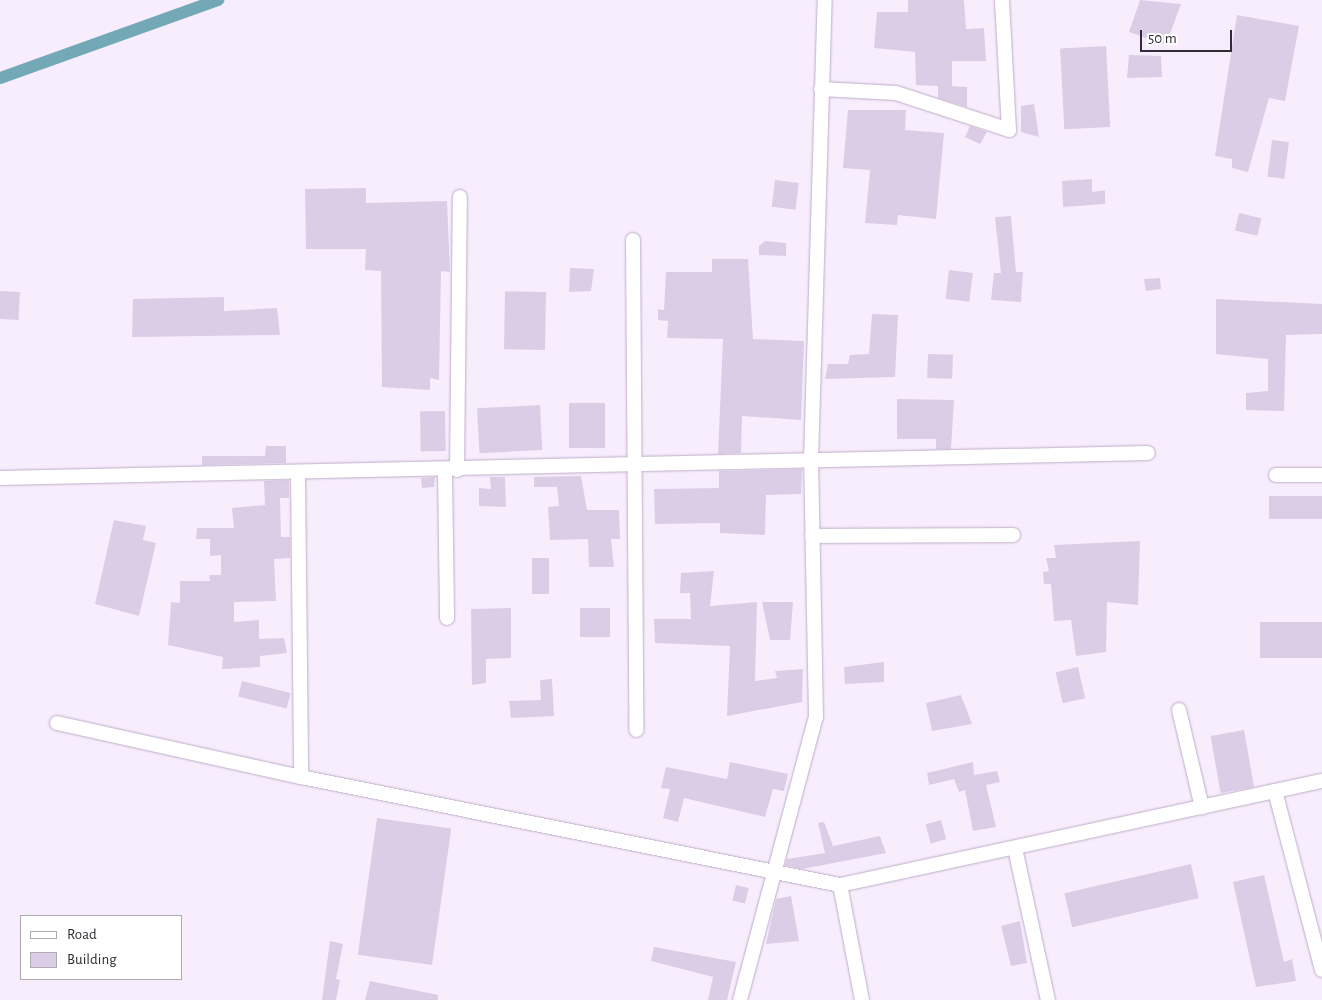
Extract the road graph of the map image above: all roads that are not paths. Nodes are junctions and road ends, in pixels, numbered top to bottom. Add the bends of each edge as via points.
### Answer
1 (825, 0) edge
2 (1002, 0) edge
3 (821, 89) junction
4 (460, 197) dead end
5 (633, 240) dead end
6 (1148, 453) dead end
7 (811, 461) junction
8 (633, 466) junction
9 (451, 470) junction
10 (298, 474) junction
11 (1276, 475) dead end
12 (1322, 475) edge
13 (0, 478) edge
14 (1013, 534) dead end
15 (812, 536) junction
16 (447, 618) dead end
17 (1179, 710) dead end
18 (57, 723) dead end
19 (636, 730) dead end
20 (301, 778) junction
21 (1322, 781) edge
22 (1275, 791) junction
23 (1202, 807) junction
24 (1015, 848) junction
25 (772, 872) junction
26 (840, 885) junction
27 (1322, 970) edge
28 (740, 1000) edge
29 (862, 1000) edge
30 (1048, 1000) edge

1 - 3 street
2 - 3 street via 1009,130 896,93
3 - 7 street
4 - 9 street
5 - 8 street
6 - 7 street
7 - 8 street
7 - 15 street
8 - 9 street
8 - 19 street
9 - 10 street
9 - 16 street
10 - 13 street
10 - 20 street
11 - 12 street
14 - 15 street
15 - 25 street via 816,717
17 - 23 street
18 - 20 street
20 - 25 street
21 - 22 street
22 - 23 street
22 - 27 street
23 - 24 street
24 - 26 street
24 - 30 street
25 - 26 street
25 - 28 street
26 - 29 street

